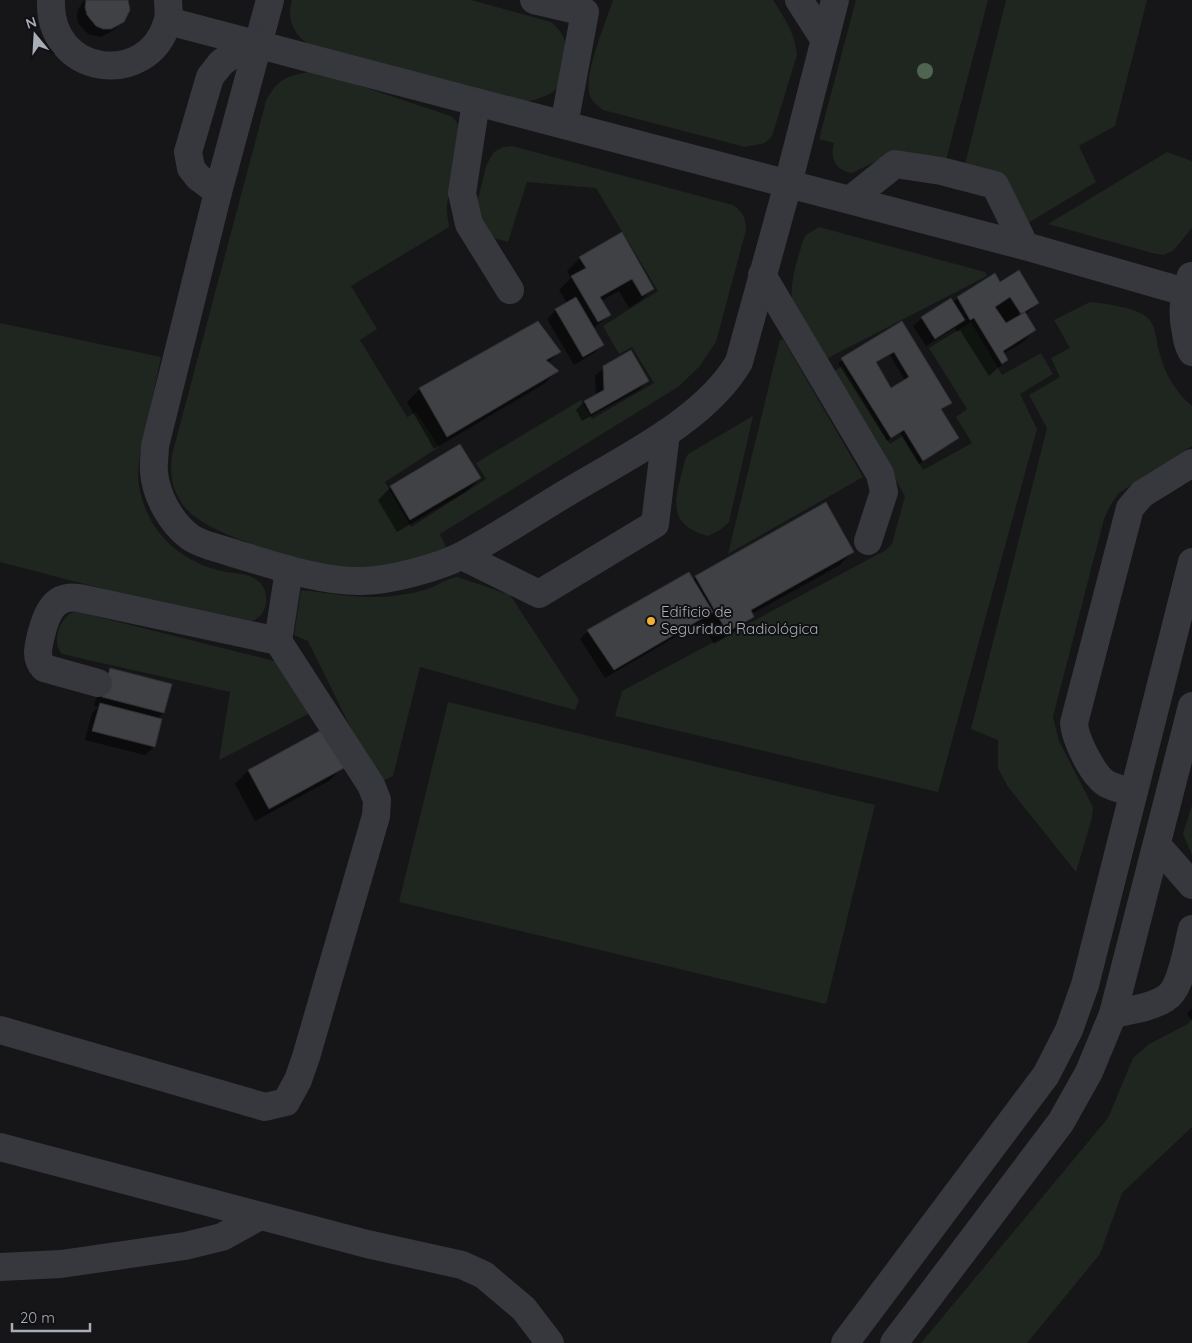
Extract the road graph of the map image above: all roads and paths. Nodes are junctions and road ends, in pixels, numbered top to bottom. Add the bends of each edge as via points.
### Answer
1 (51, 0) edge
2 (270, 0) edge
3 (534, 0) edge
4 (799, 0) edge
5 (835, 0) edge
6 (168, 11) edge
7 (824, 39) junction
8 (258, 45) junction
9 (476, 102) junction
10 (564, 125) junction
11 (788, 184) junction
12 (218, 192) junction
13 (850, 200) junction
14 (1025, 246) junction
15 (762, 275) junction
16 (1189, 283) edge
17 (510, 290) dead end
18 (1192, 352) edge
19 (666, 433) junction
20 (1192, 463) edge
21 (868, 541) dead end
22 (462, 556) junction
23 (1192, 562) edge
24 (289, 570) junction
25 (278, 641) junction
26 (98, 683) dead end
27 (1192, 706) edge
28 (1133, 793) junction
29 (1122, 835) junction
30 (1157, 845) junction
31 (1150, 874) junction
32 (1192, 885) edge
33 (1192, 929) edge
34 (1113, 1014) junction
35 (0, 1030) edge
36 (0, 1147) edge
37 (260, 1216) junction
38 (0, 1267) edge
39 (550, 1343) edge
40 (845, 1343) edge
41 (894, 1343) edge

1 - 6 street via 50,15 56,33 67,48 82,60 100,66 119,65 137,59 153,48 164,32
2 - 8 street
3 - 10 street via 585,12
4 - 7 street
5 - 7 street
6 - 8 street
7 - 11 street
8 - 9 street
8 - 12 street
8 - 12 street via 229,57 210,77 188,152 191,168
9 - 10 street
9 - 17 street via 462,193 470,224
10 - 11 street
11 - 13 street
11 - 15 street
12 - 24 street via 155,446 154,472 167,510 191,538
13 - 14 street
13 - 14 street via 895,164 941,170 995,186
14 - 16 street
15 - 19 street via 739,362 732,374 707,403
15 - 21 street via 883,481 883,497
16 - 18 street via 1182,316
19 - 22 street
19 - 22 street via 655,524 647,529 539,594
20 - 28 street via 1142,494 1130,508 1074,723 1074,732 1101,780
22 - 24 street via 395,577 361,582
23 - 28 street
24 - 25 street
25 - 26 street via 78,598 62,600 46,617 38,648 39,663 44,668
25 - 35 street via 371,785 378,804 306,1057 286,1102 265,1107
27 - 30 street
28 - 29 street
29 - 31 street
29 - 40 street via 1085,985 1069,1030 1046,1075
30 - 31 street
30 - 32 street
31 - 34 street
33 - 34 street via 1177,985 1168,997
34 - 41 street via 1089,1072 1061,1122
36 - 37 street
37 - 38 street via 222,1237 185,1246 61,1264
37 - 39 street via 462,1265 484,1275 524,1309

